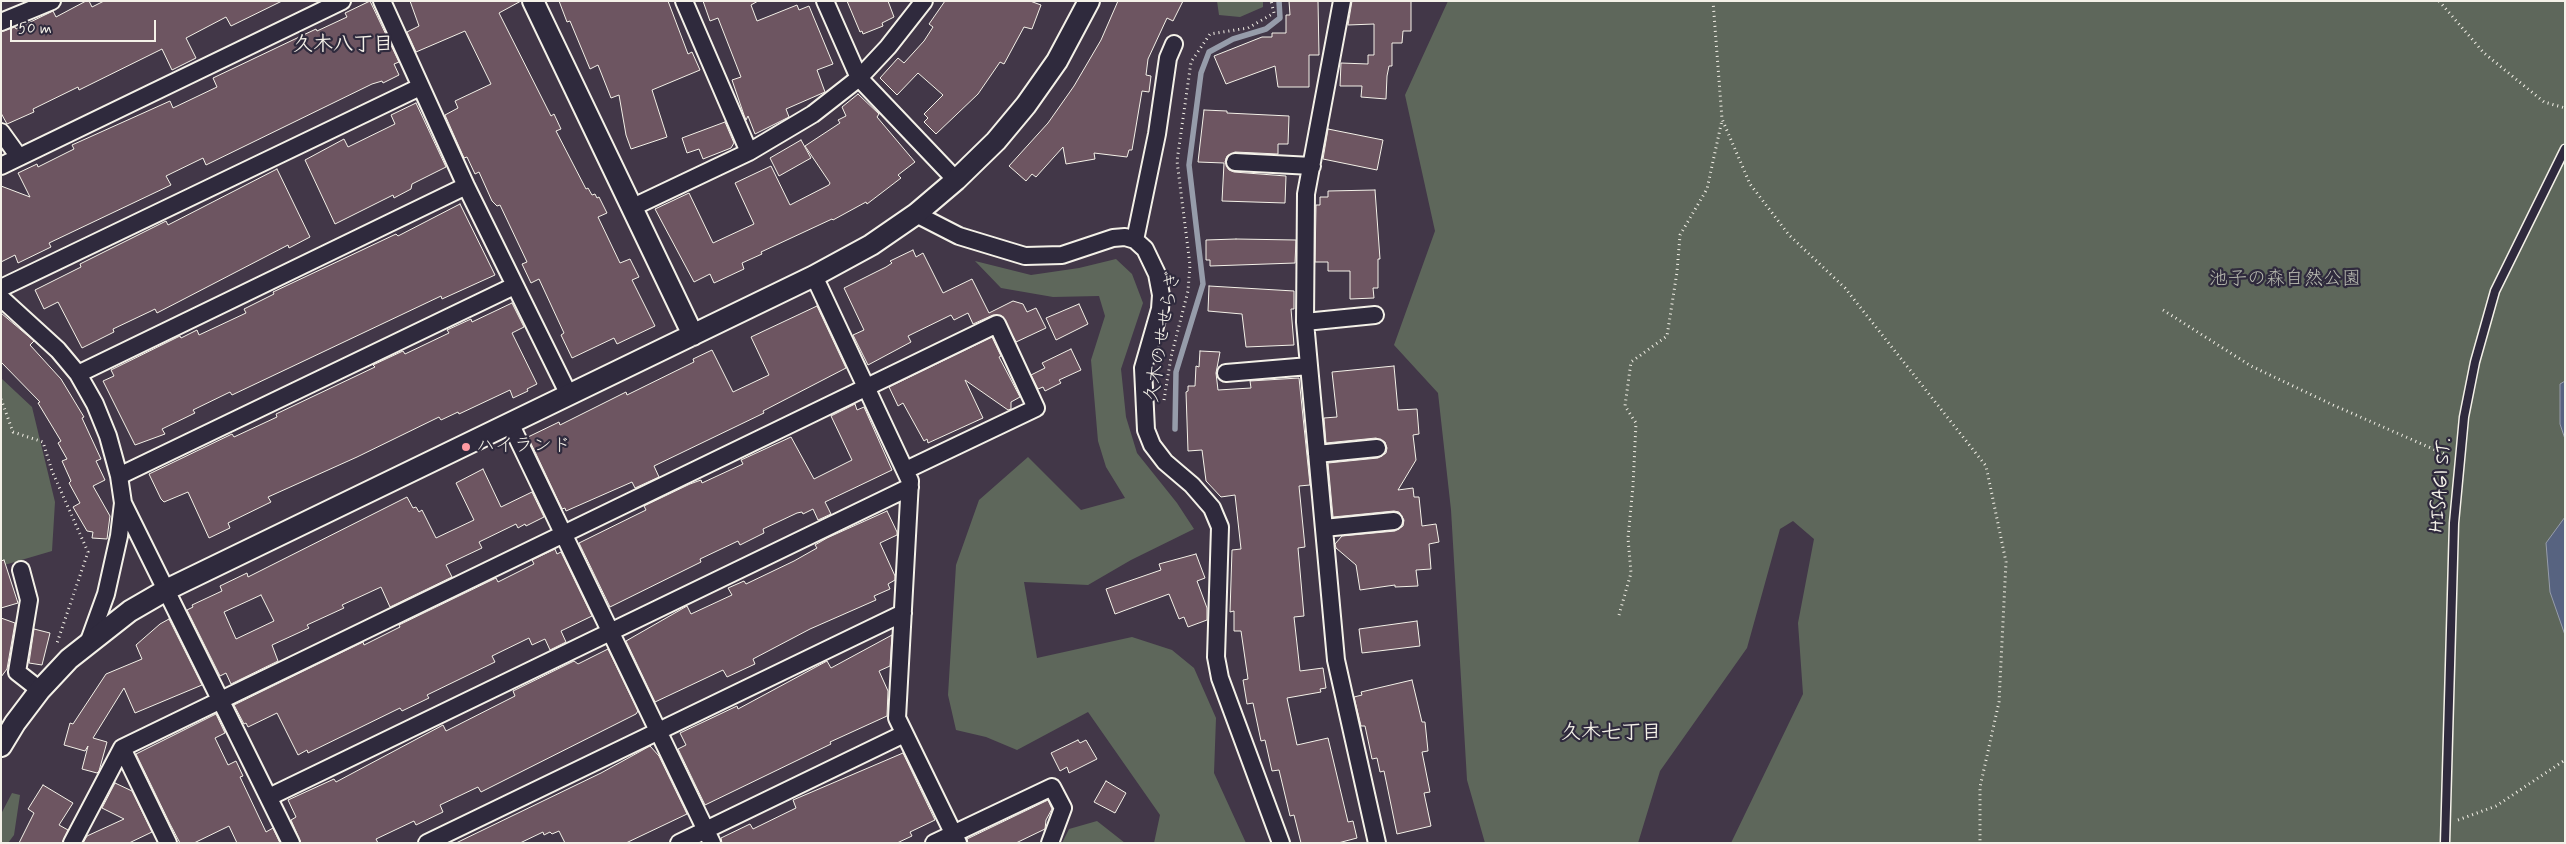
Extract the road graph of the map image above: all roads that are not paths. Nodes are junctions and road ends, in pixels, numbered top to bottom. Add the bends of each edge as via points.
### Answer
1 (52, 1) edge
2 (342, 1) edge
3 (382, 1) edge
4 (533, 1) edge
5 (684, 1) edge
6 (825, 1) edge
7 (924, 1) edge
8 (1089, 1) edge
9 (1342, 1) edge
10 (1, 22) edge
11 (1174, 44) dead end
12 (859, 78) junction
13 (420, 87) junction
14 (1, 132) edge
15 (2565, 149) edge
16 (750, 152) junction
17 (19, 157) junction
18 (1235, 162) dead end
19 (1, 166) edge
20 (1312, 166) junction
21 (956, 180) junction
22 (466, 186) junction
23 (631, 208) junction
24 (916, 214) junction
25 (1135, 240) junction
26 (814, 276) junction
27 (514, 286) junction
28 (1, 288) edge
29 (1, 298) edge
30 (1375, 316) dead end
31 (1305, 322) junction
32 (693, 335) junction
33 (1309, 366) junction
34 (1226, 373) dead end
35 (78, 374) junction
36 (866, 386) junction
37 (569, 395) junction
38 (510, 423) junction
39 (1378, 448) dead end
40 (1317, 454) junction
41 (906, 470) junction
42 (119, 476) junction
43 (910, 487) junction
44 (123, 503) junction
45 (1394, 521) dead end
46 (1324, 528) junction
47 (564, 533) junction
48 (21, 570) dead end
49 (168, 589) junction
50 (903, 613) junction
51 (610, 632) junction
52 (89, 641) junction
53 (40, 690) junction
54 (221, 699) junction
55 (659, 731) junction
56 (904, 734) junction
57 (1, 746) edge
58 (122, 748) junction
59 (269, 797) junction
60 (709, 836) edge
61 (956, 838) edge
62 (72, 843) edge
63 (168, 843) edge
64 (291, 843) edge
65 (426, 843) edge
66 (679, 843) edge
67 (934, 843) edge
68 (1050, 843) edge
69 (1281, 843) edge
70 (1377, 843) edge
71 (2444, 843) edge

1 - 10 street
2 - 17 street
3 - 13 street
4 - 23 street
5 - 16 street
6 - 12 street
7 - 12 street via 894,41
8 - 21 street via 1057,61 1026,105 996,141
9 - 20 street
11 - 25 street via 1168,58 1157,134
12 - 16 street via 813,114
12 - 21 street
13 - 22 street
13 - 28 street
14 - 17 street
15 - 71 lane, HISAGI ST. via 2495,291 2464,417 2454,523
16 - 23 street
17 - 19 street
18 - 20 street
20 - 31 street via 1306,194
21 - 24 street
22 - 27 street
22 - 35 street
23 - 32 street
24 - 25 street via 959,236 1025,256 1062,255 1113,238
24 - 26 street via 871,245
25 - 69 street via 1145,249 1157,274 1161,295 1143,368 1146,430 1165,462 1212,508 1220,527 1217,664
26 - 32 street
26 - 36 street
27 - 37 street
27 - 42 street
29 - 35 street via 58,350
30 - 31 street
31 - 33 street
32 - 37 street
33 - 34 street
33 - 40 street
35 - 42 street via 95,404
36 - 41 street
36 - 41 street via 997,324 1036,408
36 - 47 street
37 - 38 street
38 - 47 street
38 - 49 street
39 - 40 street
40 - 46 street
41 - 43 street
42 - 44 street
43 - 50 street
43 - 51 street
44 - 49 street
44 - 52 street via 106,594
45 - 46 street
46 - 70 street via 1336,660
47 - 51 street
47 - 54 street
48 - 53 street via 29,600 17,672
49 - 52 street via 130,611
49 - 54 street
50 - 55 street
50 - 56 street via 897,718
51 - 55 street
51 - 59 street
52 - 53 street
53 - 57 street
54 - 58 street
54 - 59 street
55 - 60 street
55 - 65 street
56 - 60 street
56 - 61 street
58 - 62 street
58 - 63 street
59 - 64 street
60 - 66 street
61 - 67 street
61 - 68 street via 1052,787 1064,808

